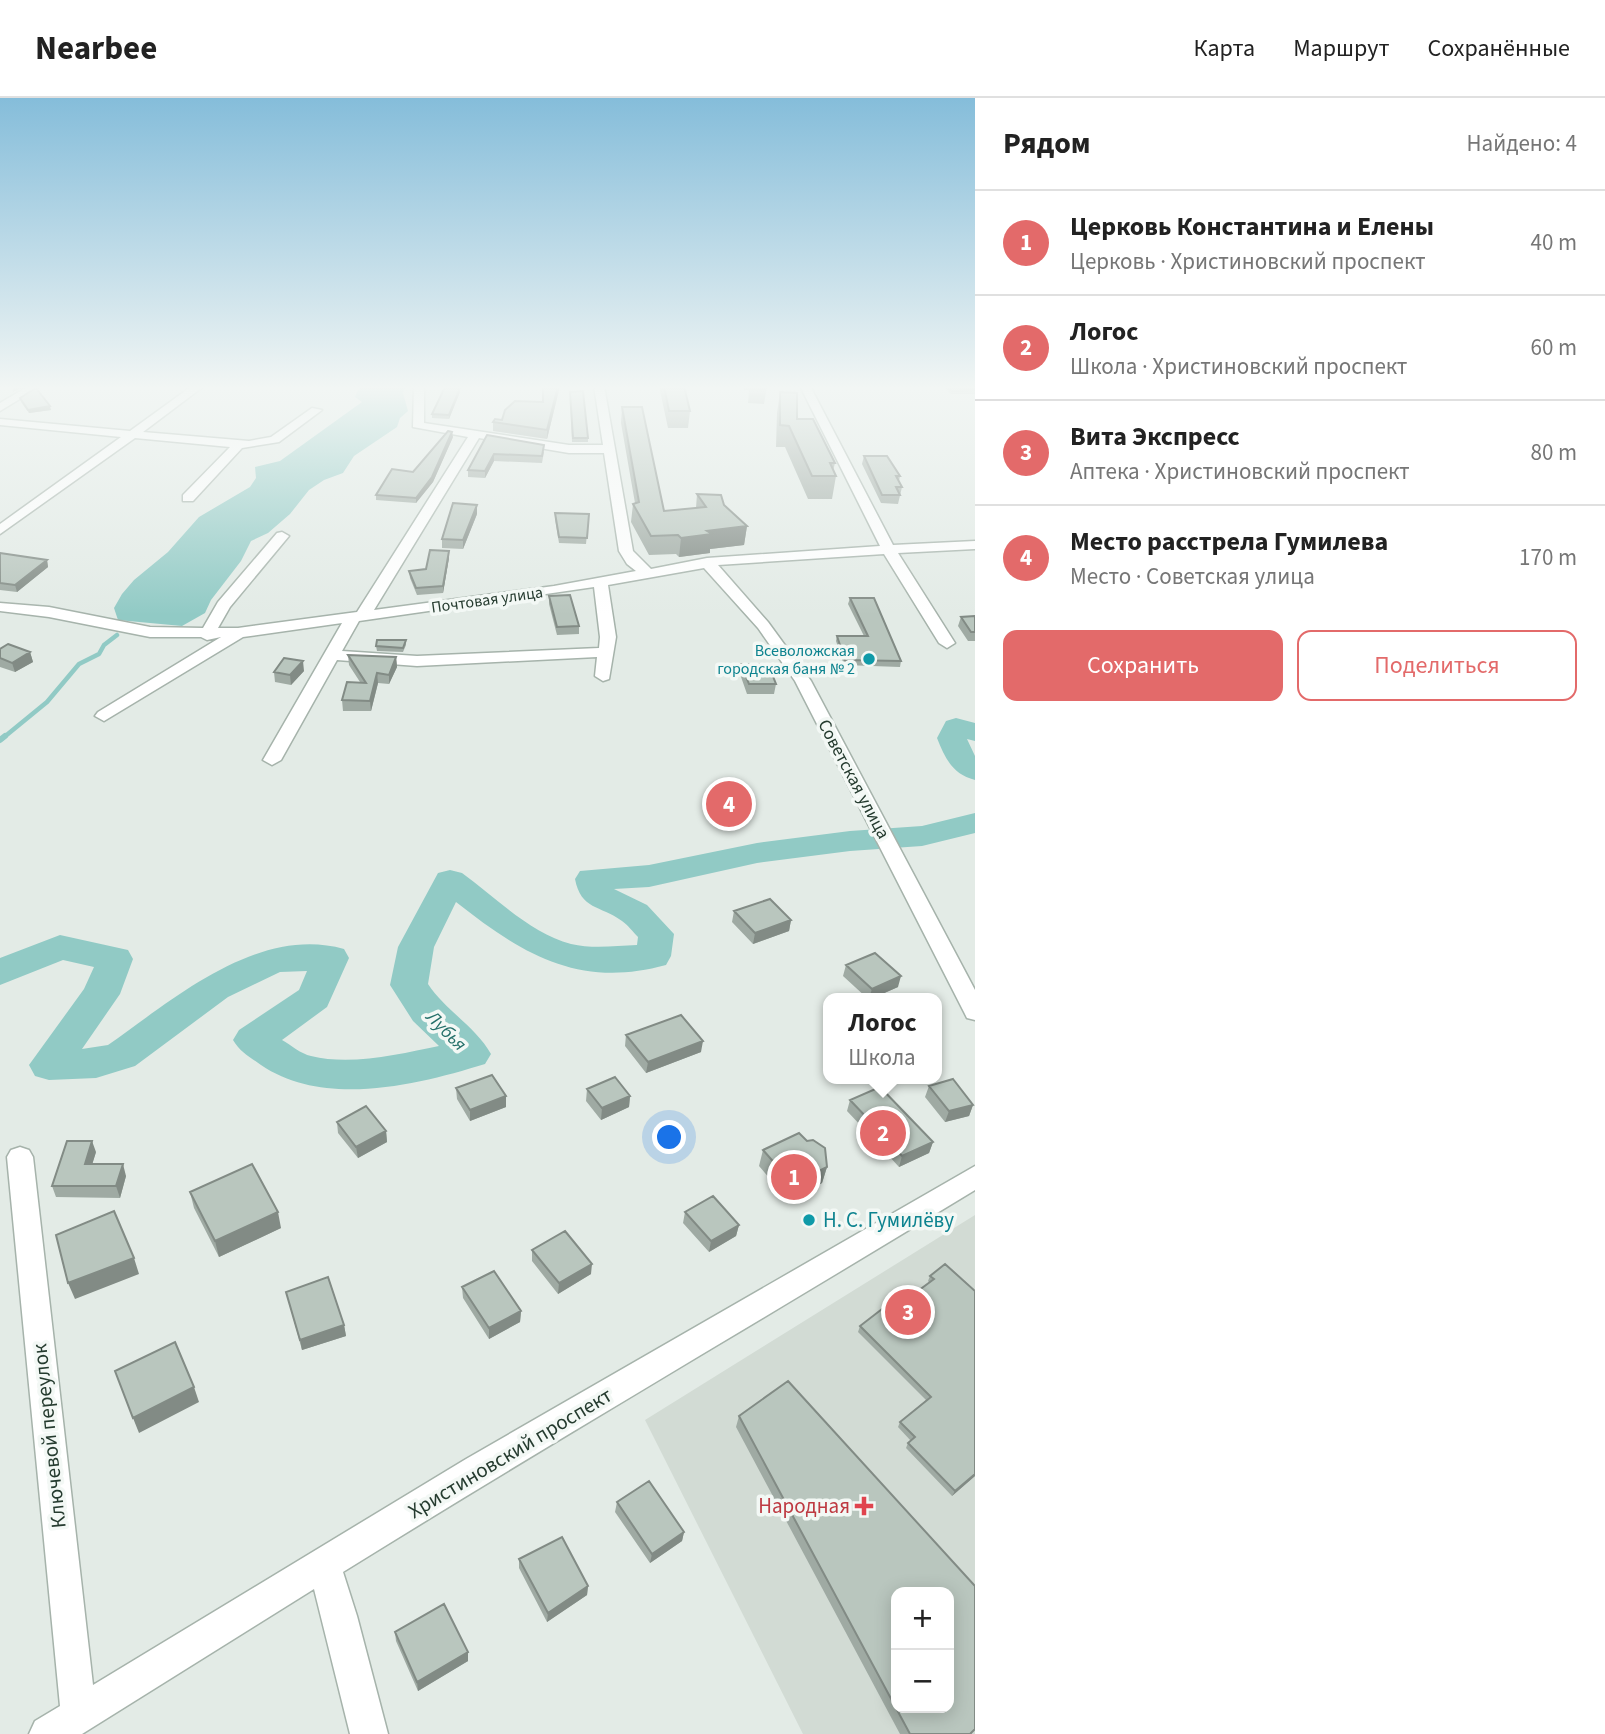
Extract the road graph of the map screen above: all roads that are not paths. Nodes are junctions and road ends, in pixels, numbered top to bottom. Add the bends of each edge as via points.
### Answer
1 (92, 462) edge
2 (222, 462) edge
3 (457, 462) edge
4 (610, 462) edge
5 (844, 462) edge
6 (188, 498) dead end
7 (0, 530) edge
8 (282, 536) dead end
9 (975, 545) edge
10 (889, 550) junction
11 (706, 562) junction
12 (646, 572) junction
13 (600, 582) junction
14 (0, 607) edge
15 (358, 617) junction
16 (239, 633) junction
17 (207, 635) junction
18 (947, 643) dead end
19 (606, 652) junction
20 (332, 655) junction
21 (603, 676) dead end
22 (104, 716) dead end
23 (272, 760) dead end
24 (975, 1012) edge
25 (20, 1157) dead end
26 (975, 1177) edge
27 (324, 1566) junction
28 (80, 1714) junction
29 (48, 1734) edge
30 (369, 1734) edge

1 - 7 street
2 - 6 street
3 - 15 street
4 - 12 street via 626,551
5 - 10 street
8 - 17 street via 223,605
9 - 10 street, Почтовая улица
10 - 11 street, Почтовая улица
10 - 18 street
11 - 12 street, Почтовая улица
11 - 24 street, Советская улица via 763,625 803,681
12 - 13 street, Почтовая улица
13 - 15 street, Почтовая улица
13 - 19 street
14 - 17 street, Почтовая улица via 150,632
15 - 16 street, Почтовая улица
15 - 20 street
16 - 17 street, Почтовая улица
16 - 22 street
19 - 20 street via 417,661
19 - 21 street
20 - 23 street
25 - 28 street, Ключевой переулок
26 - 27 street, Христиновский проспект via 477,1470
27 - 28 street, Христиновский проспект
27 - 30 street
28 - 29 street, Христиновский проспект

